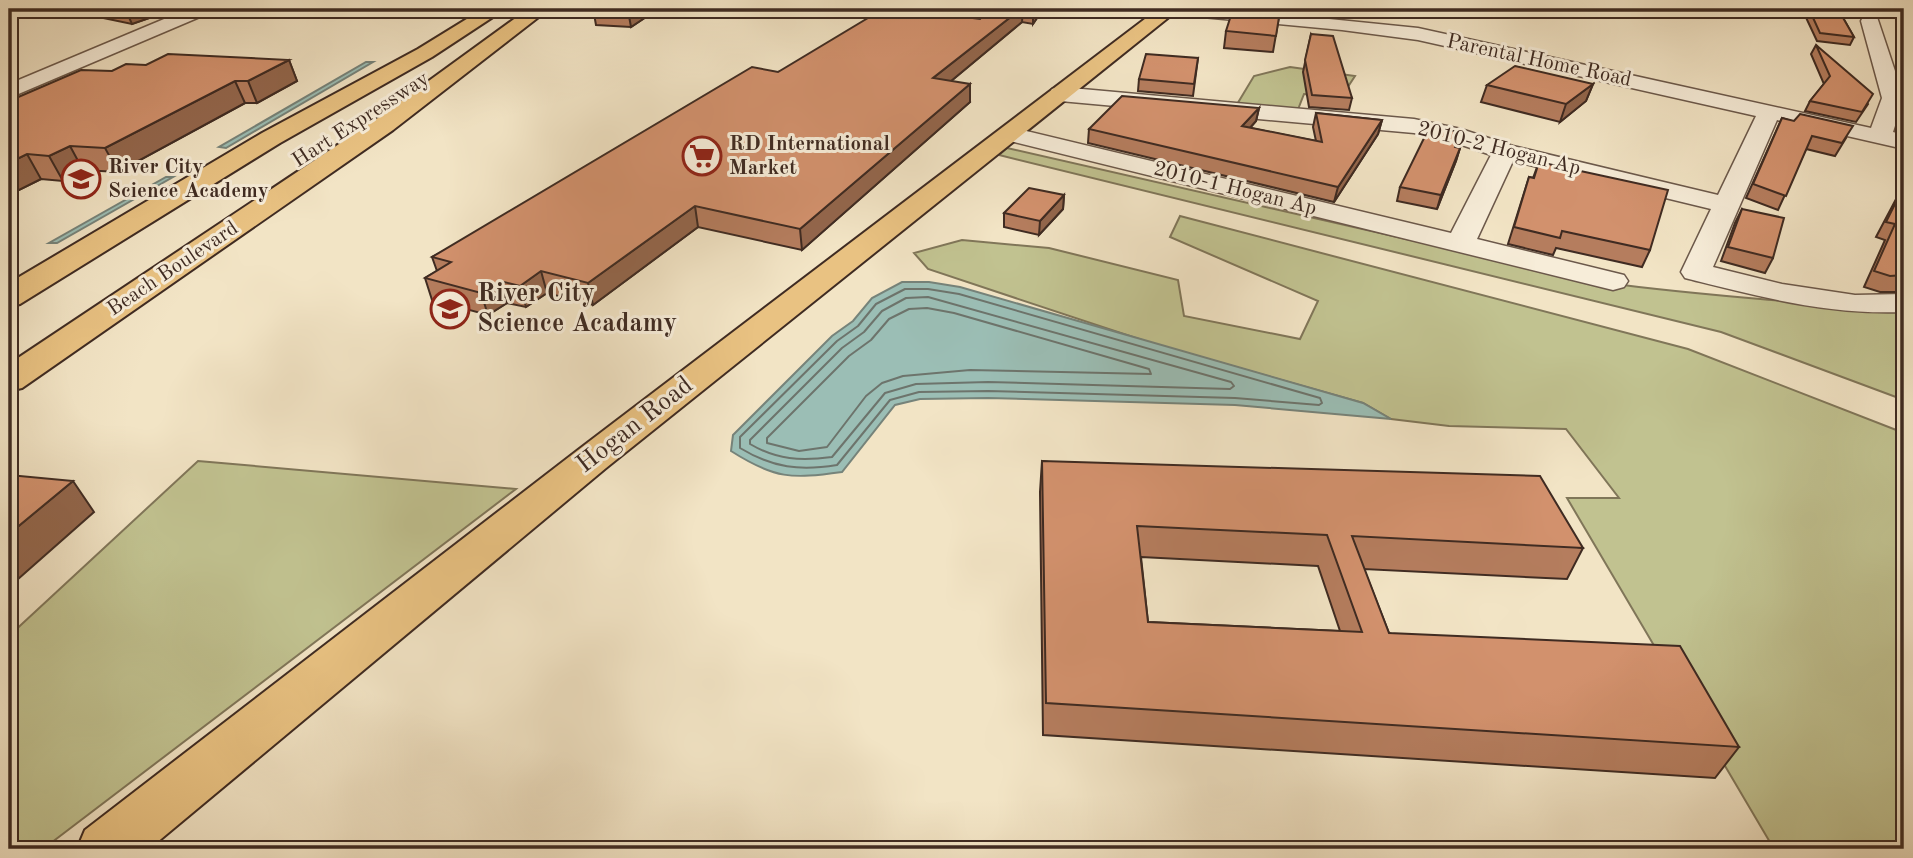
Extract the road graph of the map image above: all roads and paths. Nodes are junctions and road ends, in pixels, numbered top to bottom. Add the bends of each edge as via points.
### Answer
1 (203, 9) edge
2 (496, 9) edge
3 (540, 9) edge
4 (1170, 9) edge
5 (1870, 20) dead end
6 (425, 53) junction
7 (9, 79) edge
8 (35, 80) junction
9 (9, 92) edge
10 (1060, 94) junction
11 (1103, 98) junction
12 (1769, 112) junction
13 (1010, 134) junction
14 (1880, 137) junction
15 (1904, 142) edge
16 (1051, 144) junction
17 (1505, 152) junction
18 (1726, 205) junction
19 (1460, 244) junction
20 (1613, 281) dead end
21 (9, 297) edge
22 (1904, 303) edge
23 (9, 323) edge
24 (9, 350) edge
25 (9, 380) edge
26 (106, 849) edge

1 - 8 street
2 - 6 main road
3 - 24 main road, Hart Expressway via 376,109
3 - 25 main road, Beach Boulevard via 364,139
4 - 10 main road, Hogan Road
4 - 12 street, Parental Home Road via 1418,34
5 - 14 street via 1893,98
6 - 21 main road via 282,132
6 - 23 main road, Hart Expressway via 316,129
7 - 8 street
8 - 9 street
10 - 11 street, 2010-2 Hogan Ap
10 - 13 main road, Hogan Road
11 - 16 street
11 - 17 street, 2010-2 Hogan Ap via 1414,127 1453,134
12 - 14 street, Parental Home Road
12 - 18 street
13 - 16 street, 2010-1 Hogan Ap
13 - 26 main road, Hogan Road via 592,458
14 - 15 street, Parental Home Road
16 - 19 street, 2010-1 Hogan Ap
17 - 18 street, 2010-2 Hogan Ap
17 - 19 street
18 - 22 street via 1696,272 1782,293 1855,304
19 - 20 street, 2010-1 Hogan Ap

